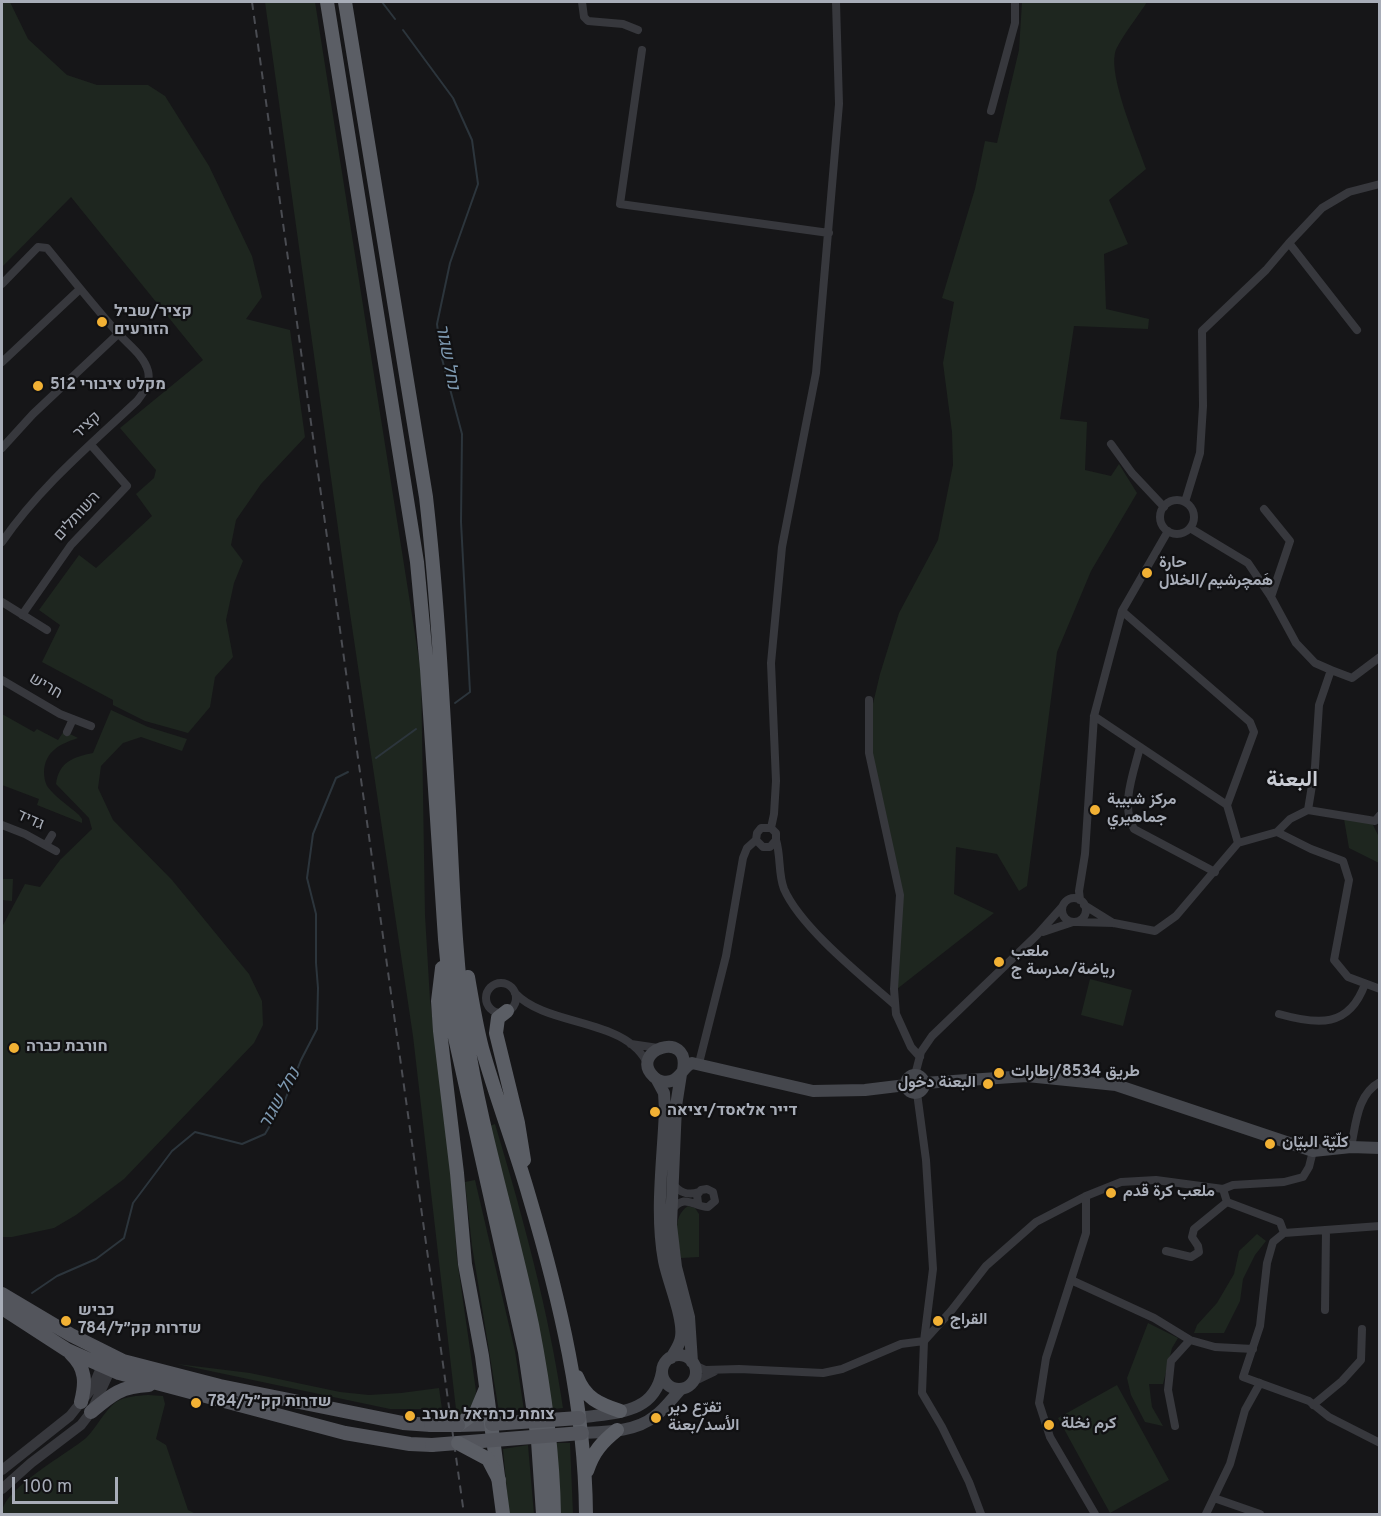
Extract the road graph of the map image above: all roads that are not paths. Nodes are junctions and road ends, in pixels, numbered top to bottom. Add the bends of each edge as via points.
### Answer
1 (327, 2) edge
2 (345, 2) edge
3 (582, 2) edge
4 (837, 2) edge
5 (1015, 2) edge
6 (638, 30) dead end
7 (642, 50) dead end
8 (991, 111) dead end
9 (1380, 184) edge
10 (829, 233) junction
11 (1288, 243) junction
12 (2, 284) edge
13 (80, 289) junction
14 (1357, 330) dead end
15 (118, 334) junction
16 (2, 362) edge
17 (1111, 444) dead end
18 (91, 445) junction
19 (2, 448) edge
20 (1185, 502) junction
21 (1164, 507) junction
22 (1264, 509) dead end
23 (1190, 528) junction
24 (1168, 531) junction
25 (2, 542) edge
26 (1271, 597) junction
27 (2, 602) edge
28 (1122, 611) junction
29 (22, 615) junction
30 (47, 630) dead end
31 (1380, 657) edge
32 (1331, 670) junction
33 (2, 680) edge
34 (869, 700) dead end
35 (1094, 716) junction
36 (73, 719) junction
37 (91, 726) dead end
38 (67, 732) dead end
39 (1140, 747) junction
40 (1227, 806) junction
41 (1308, 810) junction
42 (1380, 815) edge
43 (2, 825) edge
44 (771, 828) junction
45 (1277, 832) junction
46 (52, 835) dead end
47 (756, 840) junction
48 (776, 840) junction
49 (1238, 843) junction
50 (46, 845) junction
51 (56, 851) dead end
52 (1085, 854) junction
53 (1215, 872) junction
54 (1082, 903) junction
55 (1064, 904) junction
56 (454, 909) junction
57 (1075, 922) junction
58 (1113, 923) junction
59 (1037, 935) junction
60 (445, 939) junction
61 (1365, 984) junction
62 (1380, 989) edge
63 (515, 993) junction
64 (896, 1005) junction
65 (542, 1009) junction
66 (509, 1010) junction
67 (1279, 1014) dead end
68 (630, 1044) junction
69 (658, 1048) junction
70 (679, 1052) junction
71 (920, 1057) junction
72 (700, 1060) junction
73 (648, 1065) junction
74 (682, 1072) junction
75 (657, 1080) junction
76 (1380, 1082) edge
77 (919, 1084) junction
78 (1351, 1147) junction
79 (1380, 1148) edge
80 (1313, 1151) junction
81 (672, 1183) junction
82 (1223, 1189) junction
83 (699, 1192) junction
84 (529, 1194) junction
85 (1086, 1196) junction
86 (1227, 1202) junction
87 (698, 1203) junction
88 (671, 1212) junction
89 (1380, 1226) edge
90 (1326, 1230) junction
91 (1284, 1233) junction
92 (1166, 1251) dead end
93 (1071, 1280) junction
94 (2, 1294) edge
95 (2, 1308) edge
96 (1325, 1310) dead end
97 (1362, 1329) dead end
98 (1190, 1340) junction
99 (924, 1341) junction
100 (1253, 1349) junction
101 (67, 1350) junction
102 (568, 1351) junction
103 (671, 1358) junction
104 (109, 1362) junction
105 (693, 1364) junction
106 (720, 1370) junction
107 (662, 1372) junction
108 (1260, 1383) junction
109 (157, 1384) junction
110 (486, 1386) junction
111 (686, 1386) junction
112 (1313, 1405) junction
113 (86, 1407) junction
114 (620, 1411) junction
115 (579, 1418) junction
116 (492, 1424) junction
117 (458, 1425) junction
118 (1175, 1426) dead end
119 (617, 1430) junction
120 (582, 1433) junction
121 (494, 1440) junction
122 (458, 1443) junction
123 (1380, 1443) edge
124 (2, 1470) edge
125 (585, 1479) junction
126 (499, 1480) junction
127 (2, 1489) edge
128 (1214, 1498) junction
129 (586, 1514) edge
130 (503, 1515) edge
131 (543, 1515) edge
132 (554, 1515) edge
133 (981, 1515) edge
134 (1095, 1515) edge
135 (1206, 1515) edge
136 (1260, 1515) edge

1 - 60 highway via 417,562
2 - 56 highway via 427,508
3 - 6 street via 588,21 623,24
4 - 10 street via 839,104
5 - 8 street via 1015,23
7 - 10 street via 620,204
9 - 11 street via 1349,192 1322,208
10 - 44 street via 816,374 782,547 771,663 776,781
11 - 14 street
11 - 20 street via 1266,270 1202,331 1200,453
12 - 13 street, קציר via 42,246
13 - 15 street, קציר
13 - 16 street
15 - 18 street, קציר via 141,358 149,380 137,401
15 - 19 street
17 - 21 street
18 - 25 street, קציר via 46,486
18 - 29 street, השותלים via 127,486 71,545
20 - 21 street via 1173,501
20 - 23 street via 1194,519
21 - 24 street via 1160,517
22 - 26 street via 1290,541
23 - 24 street via 1182,533
23 - 26 street via 1248,563
24 - 28 street
26 - 32 street via 1296,643 1315,663
27 - 29 street
28 - 35 street
28 - 40 street via 1250,722 1254,732
29 - 30 street
31 - 32 street via 1352,678
32 - 41 street via 1318,705
33 - 36 street, חריש
34 - 64 street via 869,753 900,894
35 - 39 street
35 - 52 street
36 - 37 street, חריש
36 - 38 street, חריש
39 - 40 street
39 - 53 street via 1128,808 1134,829
40 - 49 street
41 - 42 street via 1375,820
41 - 45 street via 1290,819
43 - 50 street, גדיד
44 - 47 street via 761,828
44 - 48 street
45 - 49 street
45 - 61 street via 1343,861 1349,880 1334,960 1348,977
46 - 50 street, גדיד
47 - 48 street via 766,847
47 - 72 street via 743,858 726,956
48 - 64 street via 783,887 797,910 849,965
49 - 53 street
50 - 51 street, גדיד
52 - 54 street via 1079,891
52 - 55 street
53 - 58 street via 1176,916 1155,931
54 - 55 street via 1074,898
54 - 57 street via 1085,915
54 - 58 street
55 - 57 street via 1064,917
55 - 59 street
56 - 84 highway via 482,1048
56 - 132 highway via 472,1069 539,1364
57 - 58 street
57 - 59 street
59 - 71 street via 932,1036
60 - 110 highway via 438,1001 440,1031 465,1264
60 - 131 highway via 454,1034 529,1374
61 - 62 street
61 - 67 street via 1356,1004 1333,1019 1319,1022
63 - 65 street
63 - 66 street via 516,1000
63 - 66 street via 503,983 488,992 487,1001 492,1009
64 - 71 street via 896,1014 911,1047
65 - 66 street
65 - 68 street via 601,1029
66 - 84 highway via 498,1018 496,1033 522,1141
68 - 69 street
68 - 73 street
69 - 70 main road via 669,1047
69 - 73 main road
70 - 72 main road
70 - 74 main road
71 - 77 street
72 - 74 main road via 688,1064
72 - 77 main road via 813,1091 906,1085 909,1077
73 - 75 main road
74 - 75 main road via 670,1082
74 - 81 main road via 675,1114
75 - 103 main road via 664,1093 665,1110 662,1246 681,1328 681,1339
76 - 78 street via 1359,1106
77 - 80 main road via 1027,1076 1116,1085
77 - 99 street via 933,1269
78 - 79 main road
78 - 80 main road
80 - 82 street via 1303,1177
81 - 83 street via 682,1192
81 - 88 main road
82 - 85 street via 1167,1181 1121,1182
82 - 86 street
83 - 87 street
83 - 87 street via 707,1189 715,1198 708,1207
84 - 102 highway
85 - 93 street via 1086,1233
85 - 99 street via 1036,1222 986,1266
86 - 91 street via 1280,1222
86 - 92 street via 1194,1229 1192,1237 1199,1252 1191,1257
87 - 88 street via 683,1202
88 - 105 main road via 674,1256 689,1317
89 - 90 street
90 - 91 street
90 - 96 street
91 - 100 street via 1273,1242 1267,1263 1260,1326
93 - 98 street via 1154,1318
93 - 134 street via 1046,1358 1039,1403 1050,1437
94 - 104 main road
95 - 101 main road
97 - 112 street via 1361,1360
98 - 100 street via 1215,1347
98 - 118 street via 1171,1361 1168,1390
99 - 106 street via 900,1344 833,1372
99 - 133 street via 922,1393 969,1482
100 - 108 street via 1243,1377
101 - 104 main road
101 - 113 main road via 84,1375
102 - 114 highway via 585,1393 599,1404
102 - 115 highway
103 - 105 main road via 684,1356
103 - 107 main road
104 - 109 main road
104 - 113 street
104 - 117 main road, bridge via 403,1423
105 - 106 street via 705,1370
105 - 111 main road via 695,1373
106 - 111 street
107 - 111 main road via 668,1385
107 - 114 main road via 652,1397 641,1406
108 - 112 street
108 - 128 street via 1245,1410 1230,1464
109 - 113 main road via 122,1388
109 - 122 main road, bridge via 345,1433 400,1443
110 - 116 highway
110 - 117 highway via 476,1412
111 - 119 main road via 645,1423
112 - 123 street
113 - 124 street
113 - 127 street via 81,1425
114 - 115 main road
115 - 116 main road, bridge
115 - 120 highway, bridge
116 - 117 main road
116 - 121 highway, bridge
119 - 120 main road
119 - 125 highway via 593,1454
120 - 121 main road, bridge
120 - 125 highway
121 - 122 main road, bridge
121 - 126 highway, bridge
122 - 126 highway, bridge via 488,1459
125 - 129 highway
126 - 130 highway
128 - 135 street
128 - 136 street

